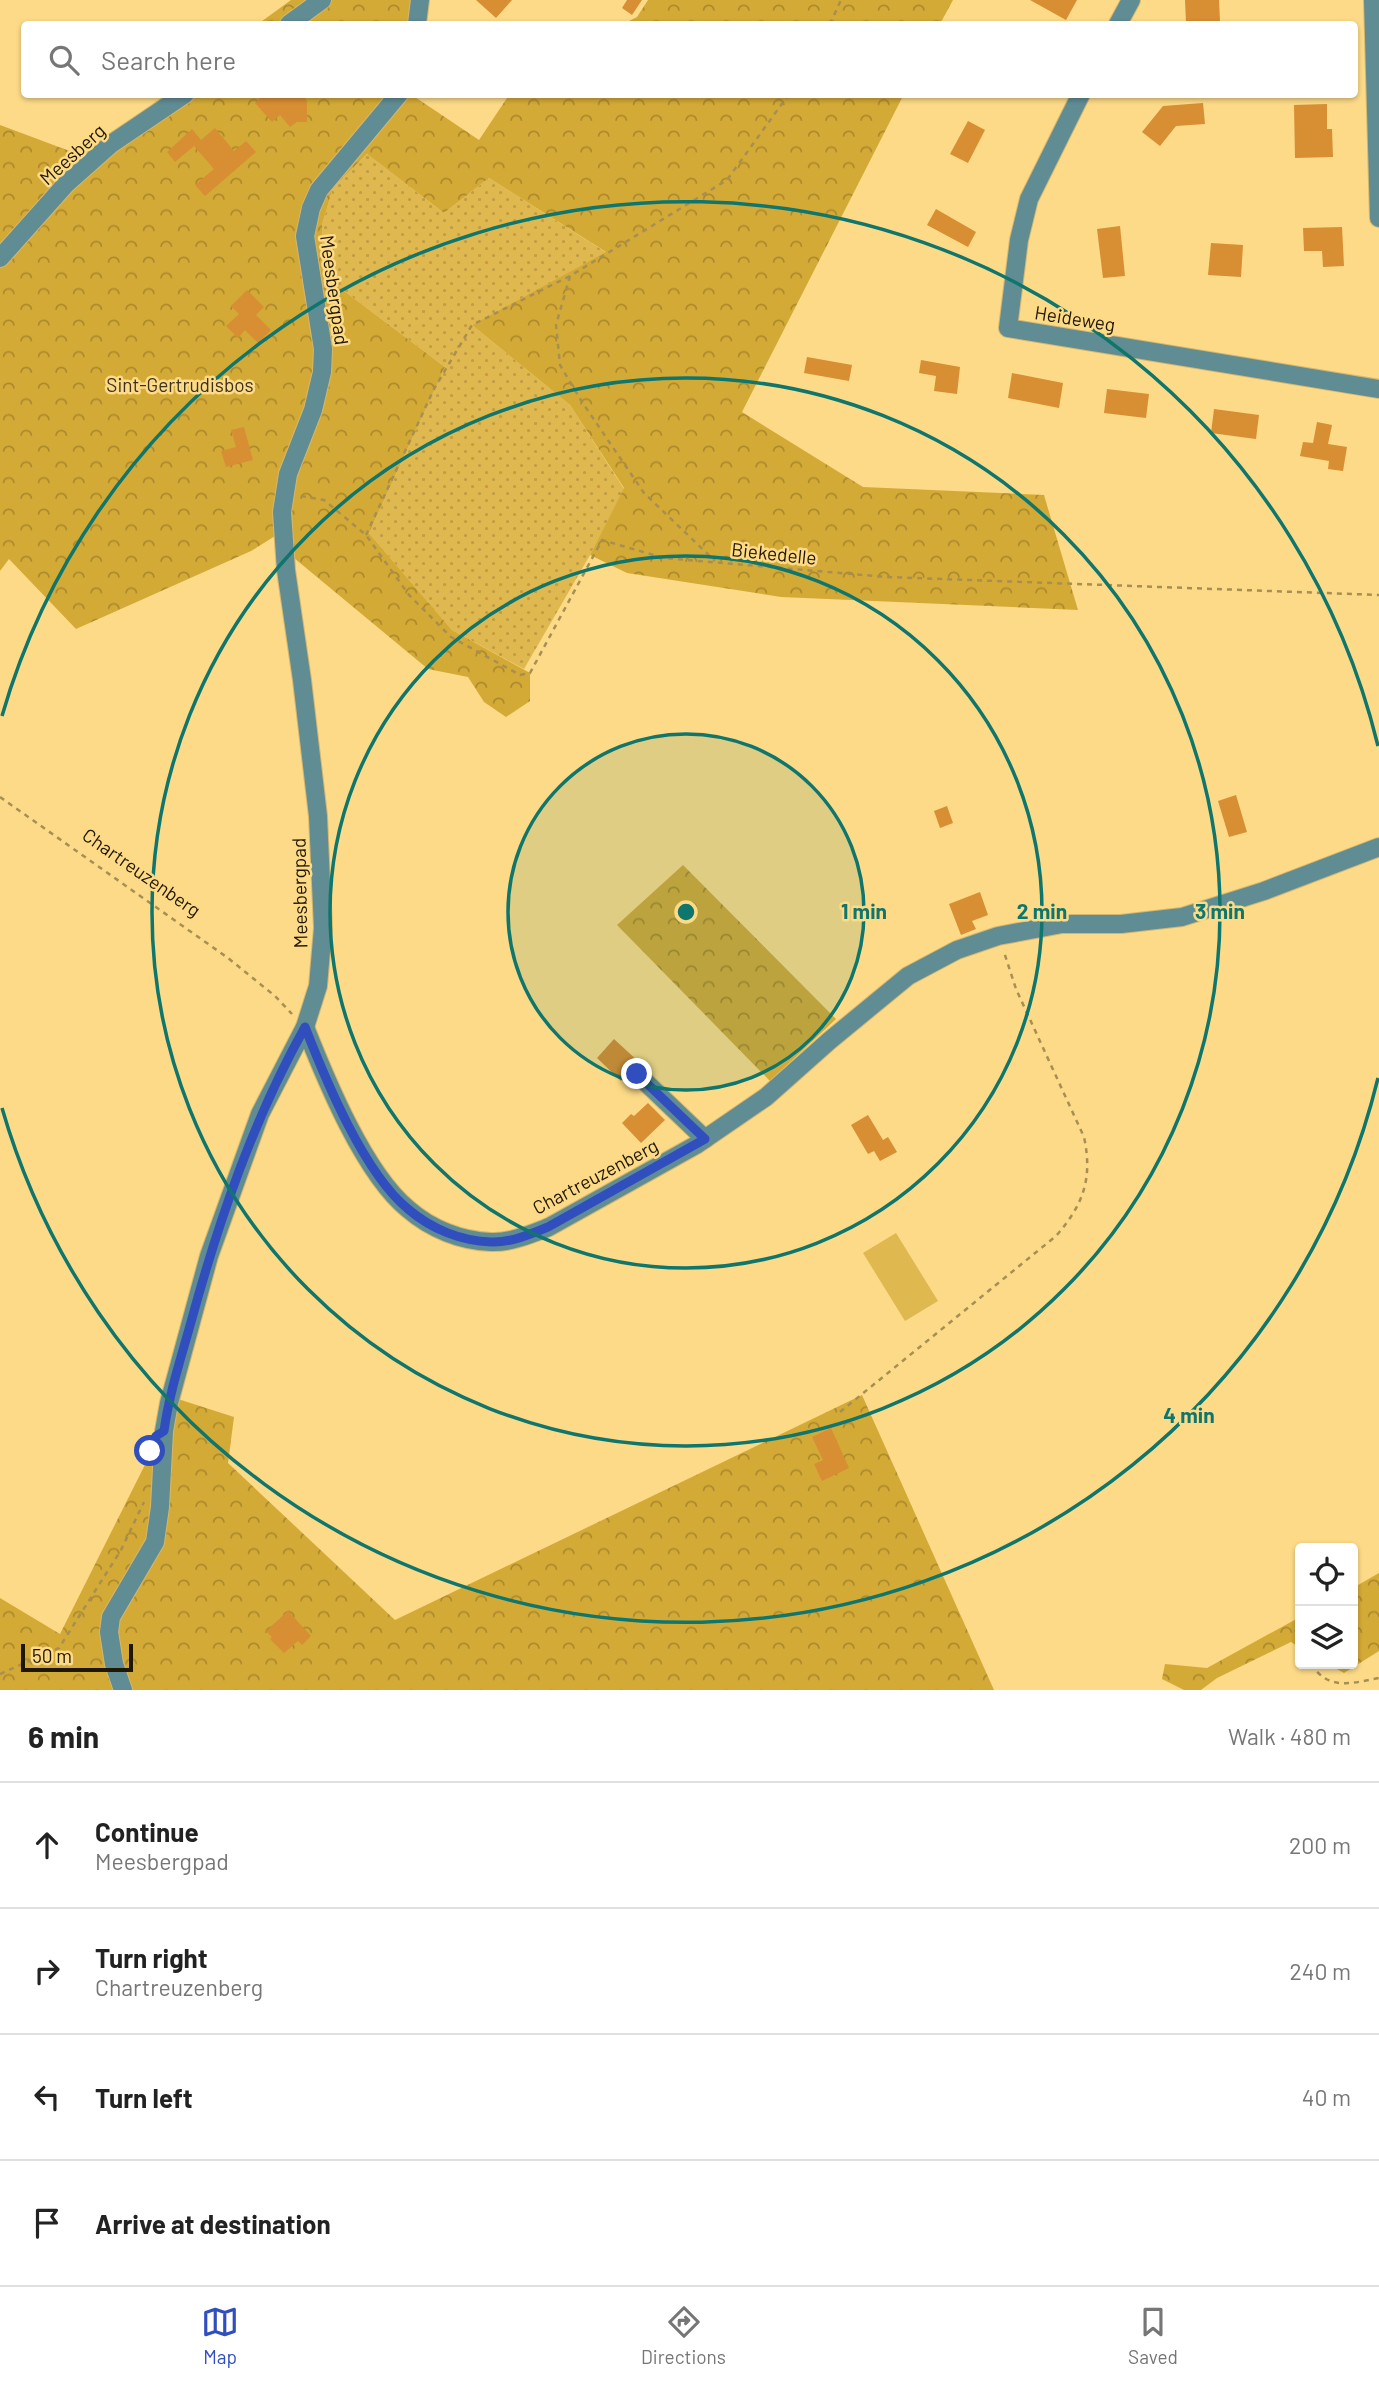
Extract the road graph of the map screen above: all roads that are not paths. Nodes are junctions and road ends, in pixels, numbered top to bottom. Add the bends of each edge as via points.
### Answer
1 (322, 0) edge
2 (420, 0) edge
3 (1131, 0) edge
4 (1373, 0) edge
5 (293, 21) edge
6 (417, 21) edge
7 (1120, 21) edge
8 (179, 98) edge
9 (396, 98) edge
10 (1079, 98) edge
11 (1379, 218) edge
12 (0, 258) edge
13 (1379, 389) edge
14 (1379, 846) edge
15 (305, 1027) junction
16 (637, 1074) dead end
17 (705, 1139) junction
18 (123, 1690) edge

1 - 5 street
2 - 6 street
3 - 7 street
4 - 11 street
8 - 12 street, Meesberg via 111,144 66,184
9 - 15 street, Meesbergpad via 332,172 315,198 305,236 323,349 322,372 295,453 282,512 322,872 318,986
10 - 13 street, Heideweg via 1029,199 1008,328
14 - 17 street, Chartreuzenberg via 1182,917 1062,924 998,936 957,950 908,976 766,1097
15 - 17 street, Chartreuzenberg via 321,1069 375,1173 408,1210 451,1236 493,1242 524,1237
15 - 18 street, Meesbergpad via 260,1114 209,1256 169,1403 155,1542 111,1617 114,1664
16 - 17 street

